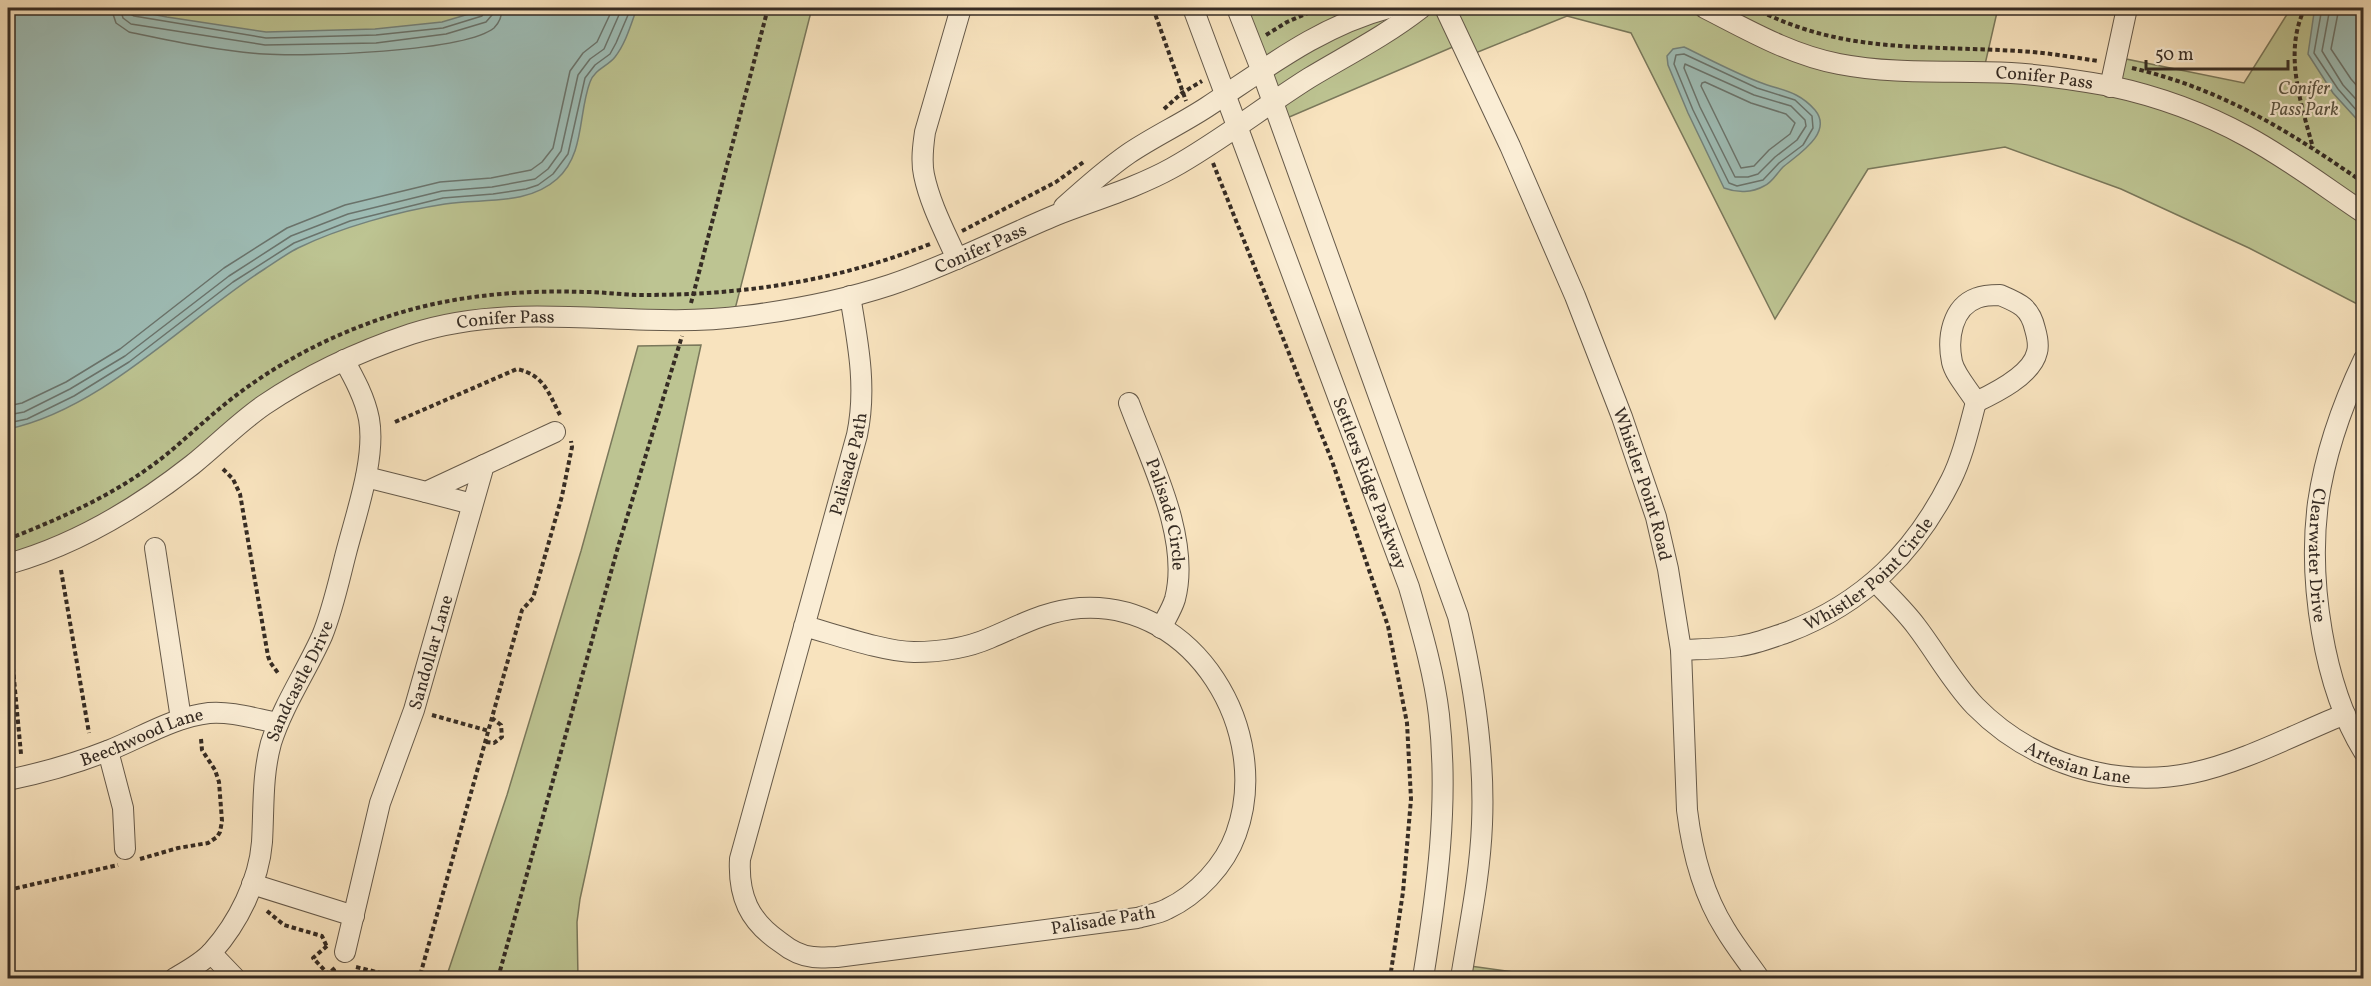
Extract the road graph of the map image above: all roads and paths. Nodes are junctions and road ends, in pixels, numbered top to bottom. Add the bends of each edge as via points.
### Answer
1 (768, 8) edge
2 (961, 8) edge
3 (1153, 8) edge
4 (1193, 8) edge
5 (1237, 8) edge
6 (1319, 8) edge
7 (1388, 8) edge
8 (1421, 8) edge
9 (1446, 8) edge
10 (1706, 8) edge
11 (2127, 8) edge
12 (2305, 8) edge
13 (1287, 22) dead end
14 (1261, 69) junction
15 (2110, 87) junction
16 (1182, 93) dead end
17 (1227, 94) junction
18 (1273, 102) junction
19 (1238, 125) junction
20 (2313, 148) dead end
21 (1215, 168) dead end
22 (2364, 213) edge
23 (1053, 217) junction
24 (957, 259) junction
25 (693, 294) dead end
26 (850, 296) junction
27 (680, 344) dead end
28 (2364, 358) edge
29 (344, 360) junction
30 (1976, 402) junction
31 (1129, 403) dead end
32 (395, 422) dead end
33 (562, 428) junction
34 (484, 465) junction
35 (223, 469) dead end
36 (366, 477) junction
37 (426, 492) junction
38 (472, 504) junction
39 (155, 548) dead end
40 (8, 564) edge
41 (61, 570) dead end
42 (1876, 582) junction
43 (8, 615) edge
44 (804, 626) junction
45 (1161, 628) junction
46 (1681, 650) junction
47 (278, 672) dead end
48 (414, 710) junction
49 (2345, 714) junction
50 (492, 718) junction
51 (181, 719) junction
52 (278, 723) junction
53 (489, 731) junction
54 (88, 734) dead end
55 (201, 739) dead end
56 (486, 742) junction
57 (108, 751) junction
58 (2364, 752) edge
59 (21, 754) dead end
60 (8, 780) edge
61 (129, 857) junction
62 (252, 884) junction
63 (8, 890) edge
64 (354, 916) junction
65 (336, 949) joint
66 (211, 953) junction
67 (333, 970) dead end
68 (328, 974) dead end
69 (175, 978) edge
70 (234, 978) edge
71 (340, 978) edge
72 (413, 978) edge
73 (498, 978) edge
74 (1390, 978) edge
75 (1423, 978) edge
76 (1461, 978) edge
77 (1759, 978) edge

1 - 25 path
2 - 24 street via 922,154 930,196
3 - 16 path
4 - 17 street, Settlers Ridge Parkway
5 - 14 street
6 - 13 path
7 - 14 street, Conifer Pass via 1343,24
8 - 18 street, Conifer Pass via 1392,31
9 - 46 street, Whistler Point Road via 1575,296 1622,417 1656,517
10 - 15 street, Conifer Pass via 1764,39 1837,64 1909,72 2010,73
11 - 15 street
12 - 20 path via 2295,40 2295,63 2297,88
14 - 17 street, Conifer Pass
14 - 18 street
15 - 22 street, Conifer Pass via 2206,116 2246,136
17 - 19 street, Settlers Ridge Parkway
17 - 23 street, Conifer Pass via 1130,153
18 - 19 street, Conifer Pass
18 - 76 street via 1444,571 1469,661 1481,761 1482,824
19 - 23 street, Conifer Pass via 1171,169
19 - 75 street, Settlers Ridge Parkway via 1409,587 1427,654 1439,714 1443,823
21 - 74 path via 1332,461 1388,627 1407,723 1411,799
23 - 24 street, Conifer Pass
24 - 26 street, Conifer Pass
26 - 29 street, Conifer Pass via 742,317 695,320 494,318 416,332
26 - 44 street, Palisade Path via 862,365 862,413
27 - 73 path via 618,547
28 - 49 street, Clearwater Drive via 2351,385 2328,460 2318,502 2315,542 2324,646
29 - 36 street, Sandcastle Drive via 369,420
29 - 40 street, Conifer Pass via 263,406 167,485 130,510 92,531
30 - 30 street via 2022,374 2037,353 2032,316 2019,303 2000,295 1977,297 1961,307 1953,324 1952,363
30 - 42 street, Whistler Point Circle via 1952,479 1905,554
31 - 45 street, Palisade Circle via 1177,543 1175,597
32 - 33 path via 517,369 539,378
33 - 34 street
33 - 50 path via 572,447 552,530 533,598 522,610
34 - 37 street
34 - 38 street, Sandollar Lane
35 - 47 path via 240,494 268,656
36 - 37 street
36 - 52 street, Sandcastle Drive via 322,635
37 - 38 street
38 - 48 street, Sandollar Lane
39 - 51 street
41 - 54 path
42 - 46 street, Whistler Point Circle via 1812,623 1775,637 1742,646
42 - 49 street, Artesian Lane via 1914,624 1968,698 1995,725 2035,751 2092,772 2125,777 2192,773 2222,765
43 - 59 path
44 - 45 street, Palisade Path via 912,652 966,646 1034,617 1081,608 1134,616
44 - 45 street, Palisade Path via 740,859 739,879 751,915 764,932 794,952 814,958 1137,918 1166,910 1194,892 1234,842 1243,815 1245,788 1239,729 1215,677 1193,651
46 - 77 street, Whistler Point Road via 1690,833 1699,870 1724,928
48 - 53 path
48 - 64 street, Sandollar Lane via 380,803
49 - 58 street, Clearwater Drive
50 - 53 path
50 - 56 path via 501,725 502,737 494,743
51 - 52 street, Beechwood Lane via 211,713
51 - 57 street, Beechwood Lane
52 - 62 street, Sandcastle Drive via 266,765 262,844
53 - 56 path
55 - 61 path via 202,750 219,782 222,821 217,837 208,843
56 - 72 path via 421,972
57 - 60 street, Beechwood Lane
57 - 61 street via 123,808
61 - 63 path
62 - 64 street
62 - 66 street, Sandcastle Drive via 240,912
64 - 65 street, Sandollar Lane
65 - 68 path via 313,958
66 - 69 street, Sandcastle Drive
66 - 70 street
67 - 71 path

